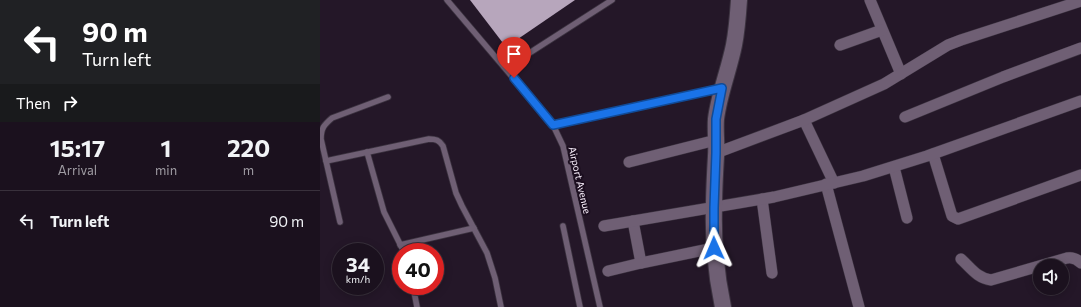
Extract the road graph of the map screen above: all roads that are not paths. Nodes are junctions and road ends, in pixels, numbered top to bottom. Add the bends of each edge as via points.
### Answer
1 (447, 0) edge
2 (612, 0) edge
3 (739, 0) edge
4 (870, 0) edge
5 (1081, 1) edge
6 (882, 30) junction
7 (840, 45) dead end
8 (1081, 48) edge
9 (506, 68) junction
10 (901, 74) junction
11 (722, 88) junction
12 (388, 97) dead end
13 (1081, 101) edge
14 (905, 117) dead end
15 (804, 120) junction
16 (553, 125) junction
17 (716, 147) junction
18 (367, 152) junction
19 (934, 154) junction
20 (326, 160) junction
21 (629, 162) dead end
22 (894, 167) junction
23 (1081, 175) edge
24 (830, 184) junction
25 (762, 199) junction
26 (714, 208) junction
27 (907, 218) dead end
28 (633, 221) junction
29 (340, 222) dead end
30 (563, 226) dead end
31 (604, 226) dead end
32 (474, 228) junction
33 (399, 243) edge
34 (409, 243) edge
35 (714, 248) junction
36 (961, 259) dead end
37 (641, 263) junction
38 (1081, 263) edge
39 (608, 271) dead end
40 (772, 273) dead end
41 (415, 295) edge
42 (417, 307) edge
43 (501, 307) edge
44 (580, 307) edge
45 (600, 307) edge
46 (723, 307) edge
47 (860, 307) edge

1 - 9 lane, Airport Avenue
2 - 9 lane
3 - 11 street via 734,46
4 - 6 street
5 - 10 street via 948,45
6 - 7 street
6 - 10 street
8 - 14 street
9 - 16 lane, Airport Avenue
10 - 15 street
11 - 16 lane
11 - 17 street via 716,119
12 - 20 lane via 332,118 326,123 321,130
13 - 19 street
15 - 17 street
15 - 24 street
16 - 45 lane, Airport Avenue via 564,146
17 - 21 street
17 - 26 street
18 - 20 lane
18 - 32 lane via 429,139 440,141 456,193
18 - 33 lane via 384,212
19 - 22 street
19 - 23 street via 952,216 958,218
20 - 29 lane
22 - 24 street
22 - 27 street
24 - 25 street
24 - 47 street
25 - 26 street
25 - 40 street
26 - 28 street
26 - 35 street
28 - 31 street
28 - 37 street
30 - 44 lane
32 - 34 lane
32 - 43 lane via 495,278
35 - 37 street
35 - 46 street
36 - 38 street via 978,276 991,280 1070,257
37 - 39 street
41 - 42 lane

